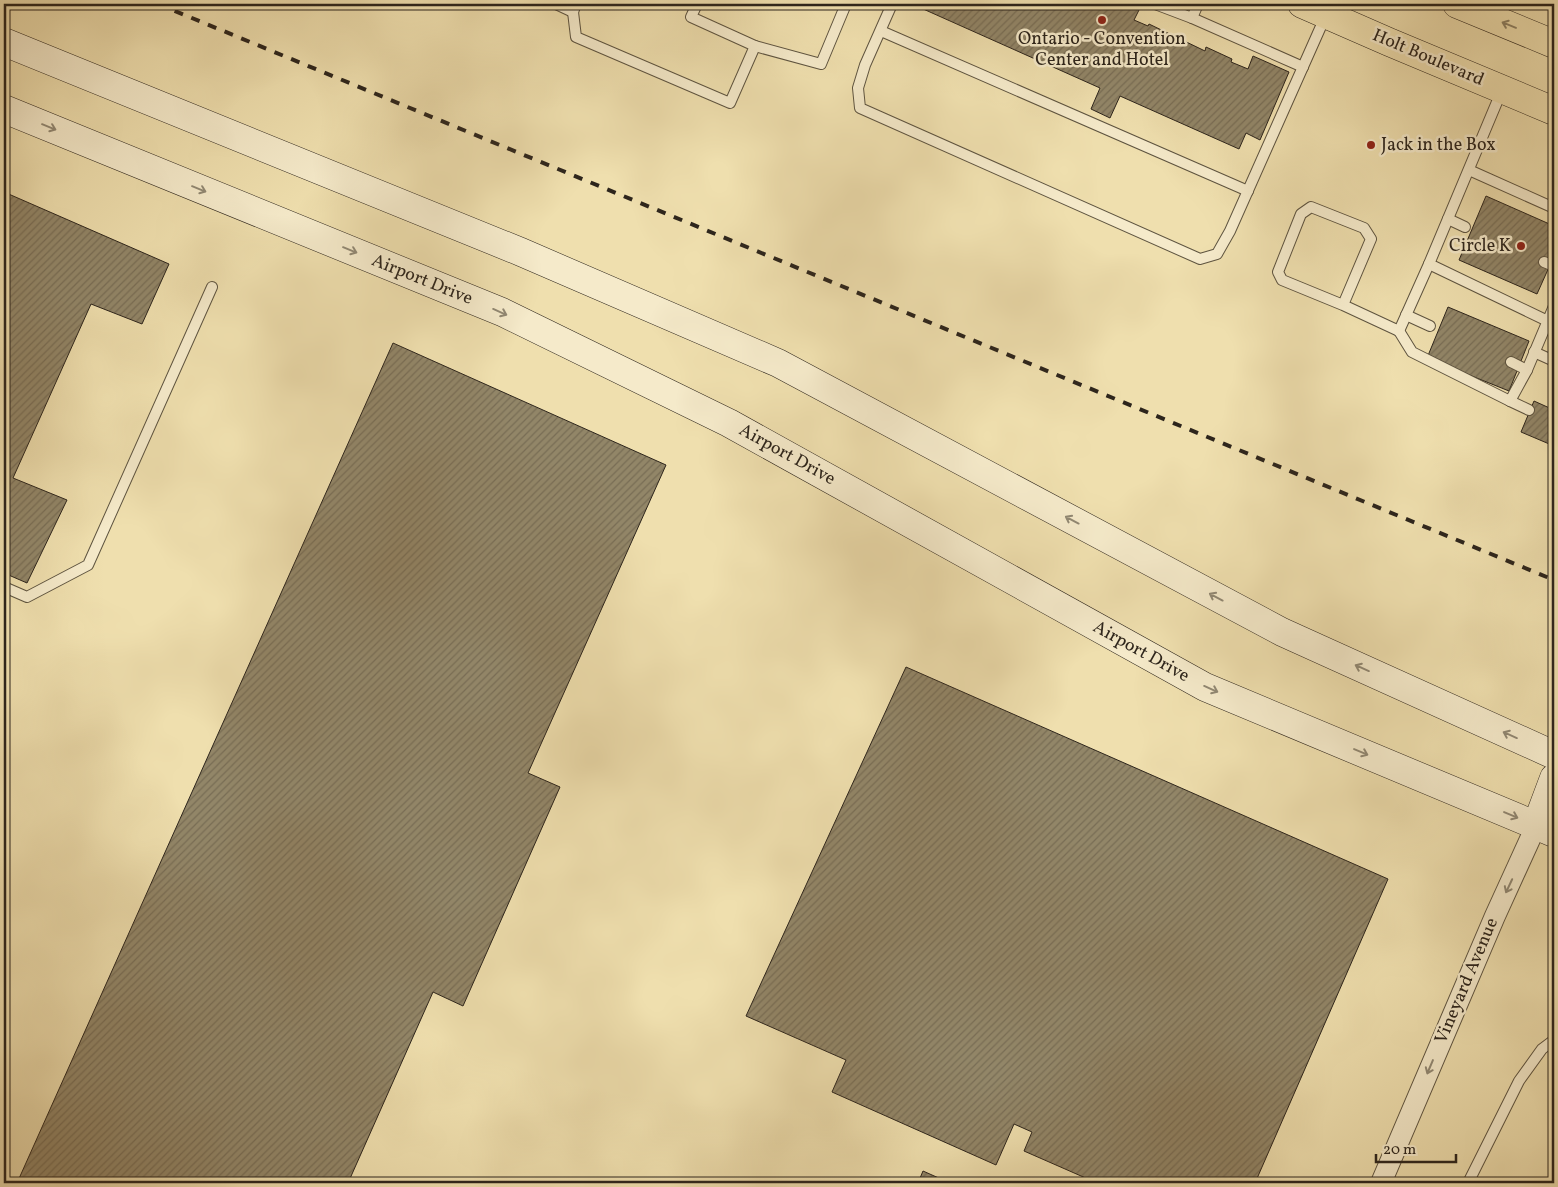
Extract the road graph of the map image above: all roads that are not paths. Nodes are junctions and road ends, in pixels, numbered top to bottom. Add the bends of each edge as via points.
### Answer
1 (556, 4) edge
2 (697, 4) edge
3 (845, 4) edge
4 (892, 4) edge
5 (1156, 4) edge
6 (1198, 4) edge
7 (1458, 4) edge
8 (574, 8) edge
9 (1314, 9) edge
10 (1192, 18) junction
11 (881, 31) junction
12 (4, 42) edge
13 (1554, 44) edge
14 (755, 46) junction
15 (1302, 68) junction
16 (1502, 90) junction
17 (4, 109) edge
18 (1554, 111) edge
19 (1468, 170) junction
20 (1248, 191) junction
21 (1554, 208) edge
22 (1448, 219) junction
23 (1465, 227) dead end
24 (1429, 264) junction
25 (212, 287) dead end
26 (1343, 305) junction
27 (1554, 306) edge
28 (1406, 315) junction
29 (1551, 323) edge
30 (1430, 326) dead end
31 (1399, 331) junction
32 (1534, 352) junction
33 (1554, 361) edge
34 (1510, 362) dead end
35 (1527, 370) junction
36 (1510, 401) junction
37 (1529, 410) dead end
38 (4, 587) edge
39 (1554, 755) edge
40 (1554, 778) edge
41 (1545, 830) edge
42 (1554, 1040) edge
43 (1381, 1183) edge
44 (1468, 1183) edge

1 - 8 lane
2 - 14 lane via 691,17
3 - 14 lane via 821,64
4 - 11 lane
5 - 10 lane
6 - 10 lane
13 -> 7 main road
8 - 14 lane via 576,37 730,103
9 - 15 lane
9 - 16 main road, Holt Boulevard
10 - 15 lane
11 - 20 lane
11 - 20 lane via 858,88 860,108 1200,259 1217,254
39 -> 12 main road via 1282,632 778,363 512,249
15 - 20 lane
16 - 18 main road, Holt Boulevard
16 - 19 lane
17 -> 41 main road, Airport Drive via 502,312 729,423 1205,687
19 - 21 lane
19 - 22 lane
22 - 23 lane
22 - 24 lane
24 - 28 lane
24 - 29 lane
25 - 38 lane via 88,565 26,597
26 - 26 lane via 1282,280 1278,272 1301,214 1311,207 1364,228 1371,239
26 - 31 lane
27 - 29 lane
28 - 30 lane
28 - 31 lane
29 - 32 lane
31 - 36 lane via 1412,352
32 - 33 lane
32 - 35 lane
34 - 35 lane
35 - 36 lane
36 - 37 lane
40 - 41 main road, Vineyard Avenue
41 -> 43 street, Vineyard Avenue via 1494,916
42 - 44 lane via 1542,1049 1519,1081

